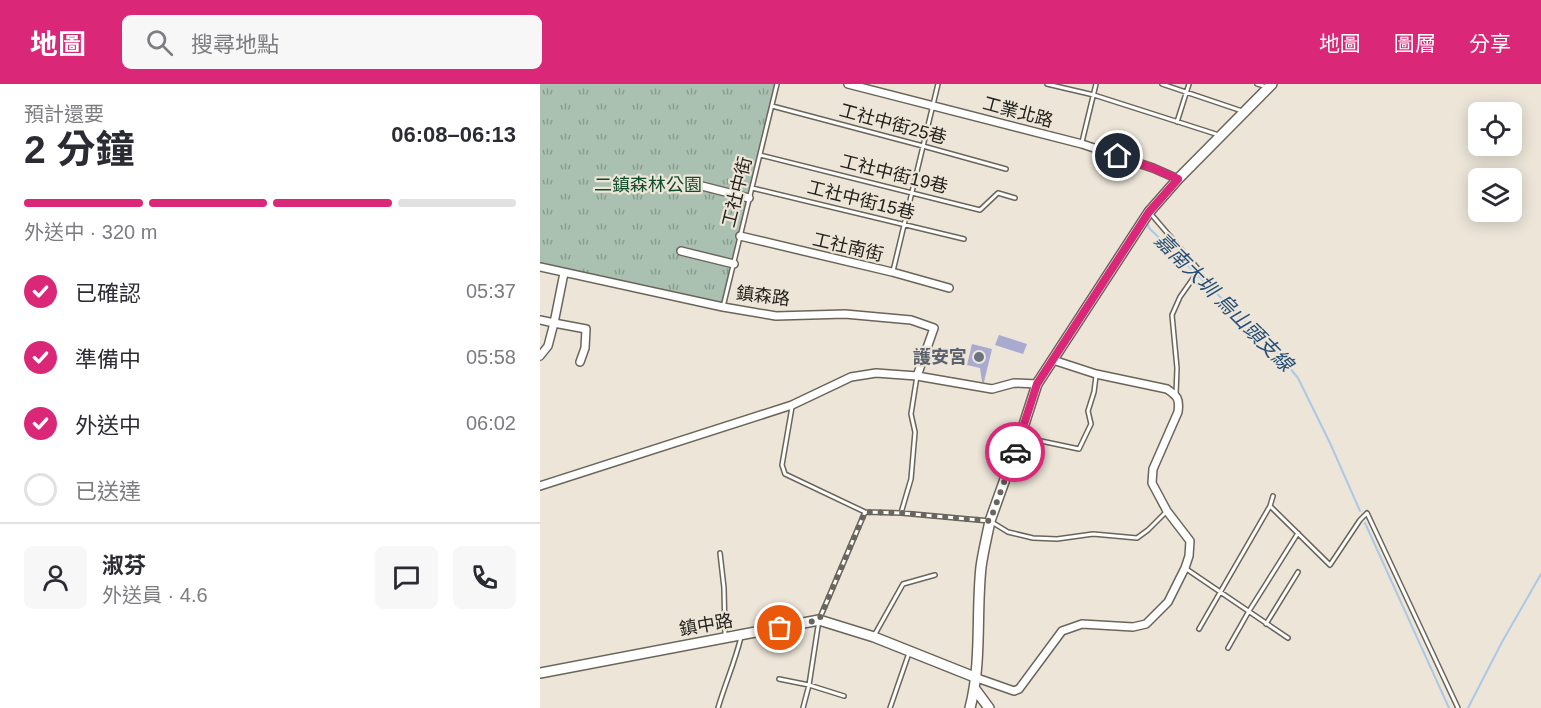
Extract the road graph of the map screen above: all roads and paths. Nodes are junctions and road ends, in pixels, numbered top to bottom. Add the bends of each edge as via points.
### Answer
1 (777, 84) edge
2 (848, 84) edge
3 (938, 84) edge
4 (1047, 84) edge
5 (1096, 84) edge
6 (1162, 84) edge
7 (1189, 84) edge
8 (1257, 84) edge
9 (1270, 86) edge
10 (1186, 92) junction
11 (1094, 95) junction
12 (933, 105) junction
13 (772, 106) junction
14 (1244, 112) junction
15 (1177, 122) junction
16 (1220, 135) junction
17 (1082, 144) junction
18 (923, 146) junction
19 (760, 155) junction
20 (1006, 169) dead end
21 (1178, 179) junction
22 (698, 185) dead end
23 (752, 188) junction
24 (912, 192) junction
25 (749, 198) junction
26 (1015, 198) dead end
27 (1149, 212) junction
28 (904, 225) junction
29 (740, 236) junction
30 (964, 238) dead end
31 (681, 251) dead end
32 (734, 264) junction
33 (540, 267) edge
34 (892, 272) junction
35 (564, 273) junction
36 (949, 288) dead end
37 (723, 307) junction
38 (540, 320) edge
39 (554, 323) junction
40 (540, 356) edge
41 (1053, 360) junction
42 (580, 362) dead end
43 (1096, 374) junction
44 (916, 376) junction
45 (1037, 384) junction
46 (1176, 396) junction
47 (792, 405) junction
48 (1020, 437) junction
49 (540, 486) edge
50 (1273, 496) dead end
51 (1270, 506) junction
52 (1167, 511) junction
53 (865, 512) junction
54 (901, 513) junction
55 (990, 521) junction
56 (1298, 533) junction
57 (720, 553) dead end
58 (1185, 568) junction
59 (1298, 572) dead end
60 (935, 575) dead end
61 (1219, 592) junction
62 (1249, 611) junction
63 (819, 620) junction
64 (1266, 624) junction
65 (1199, 628) dead end
66 (741, 636) junction
67 (874, 637) junction
68 (726, 638) junction
69 (1288, 638) dead end
70 (1228, 648) dead end
71 (909, 651) junction
72 (540, 673) edge
73 (779, 679) dead end
74 (976, 684) junction
75 (809, 685) junction
76 (844, 696) dead end
77 (718, 708) edge
78 (803, 708) edge
79 (890, 708) edge
80 (970, 708) edge
81 (989, 708) edge
82 (1458, 708) edge

1 - 13 lane, 工社中街
2 - 12 street, 工業北路
3 - 12 lane
4 - 11 lane
5 - 11 lane
6 - 10 lane
7 - 10 lane
8 - 9 lane
9 - 14 street
10 - 14 lane
10 - 15 lane
11 - 15 lane
11 - 17 lane
12 - 17 street, 工業北路
12 - 18 lane
13 - 18 lane, 工社中街25巷
13 - 19 lane, 工社中街
14 - 16 street
15 - 16 lane
16 - 21 street
17 - 21 street, 工業北路
18 - 20 lane, 工社中街25巷
18 - 24 lane
19 - 23 lane, 工社中街
19 - 24 lane, 工社中街19巷
21 - 27 street
22 - 25 street
23 - 25 lane, 工社中街
23 - 28 lane, 工社中街15巷
24 - 26 lane, 工社中街19巷 via 980,210 998,193
24 - 28 lane
25 - 29 lane, 工社中街
27 - 41 street
27 - 46 lane via 1200,270 1172,315
28 - 30 lane, 工社中街15巷
28 - 34 lane
29 - 32 lane, 工社中街
29 - 34 street, 工社南街
31 - 32 street
32 - 37 lane, 工社中街
33 - 35 street, 鎮森路
34 - 36 street, 工社南街
35 - 37 street, 鎮森路
35 - 39 street
37 - 44 street, 鎮森路 via 776,316 845,314 911,320 934,328
38 - 39 street
39 - 40 street via 549,346
39 - 42 street via 586,329
41 - 43 street
41 - 45 street
43 - 46 street via 1167,389
43 - 48 lane via 1088,411 1090,424 1079,449
44 - 45 street via 992,389 1014,383
44 - 47 street via 876,373 851,377
44 - 54 lane via 911,414 915,432 912,470
45 - 48 street
46 - 52 street via 1180,403 1178,412 1153,469 1152,483
47 - 49 street
47 - 53 lane via 782,465 785,474
48 - 55 street
50 - 51 lane
51 - 56 lane
51 - 61 lane
52 - 55 lane via 1137,538 1093,534 1034,538 1008,532
52 - 58 street via 1190,541
53 - 54 lane
53 - 63 lane
54 - 55 lane
55 - 74 street via 981,567
56 - 62 lane
56 - 82 lane via 1330,565 1366,513
57 - 68 lane
58 - 61 lane
58 - 74 street via 1168,602 1146,624 1082,624 1062,631 1019,689
59 - 64 lane
60 - 67 lane via 903,584
61 - 62 lane
61 - 65 lane
62 - 64 lane
62 - 70 lane
63 - 66 street, 鎮中路
63 - 67 street, 鎮中路
63 - 75 lane
64 - 69 lane
66 - 68 street, 鎮中路
66 - 77 lane
67 - 71 street, 鎮中路
68 - 72 street, 鎮中路
71 - 74 street, 鎮中路
71 - 79 lane
73 - 75 lane
74 - 80 street
74 - 81 street
75 - 76 lane
75 - 78 lane

